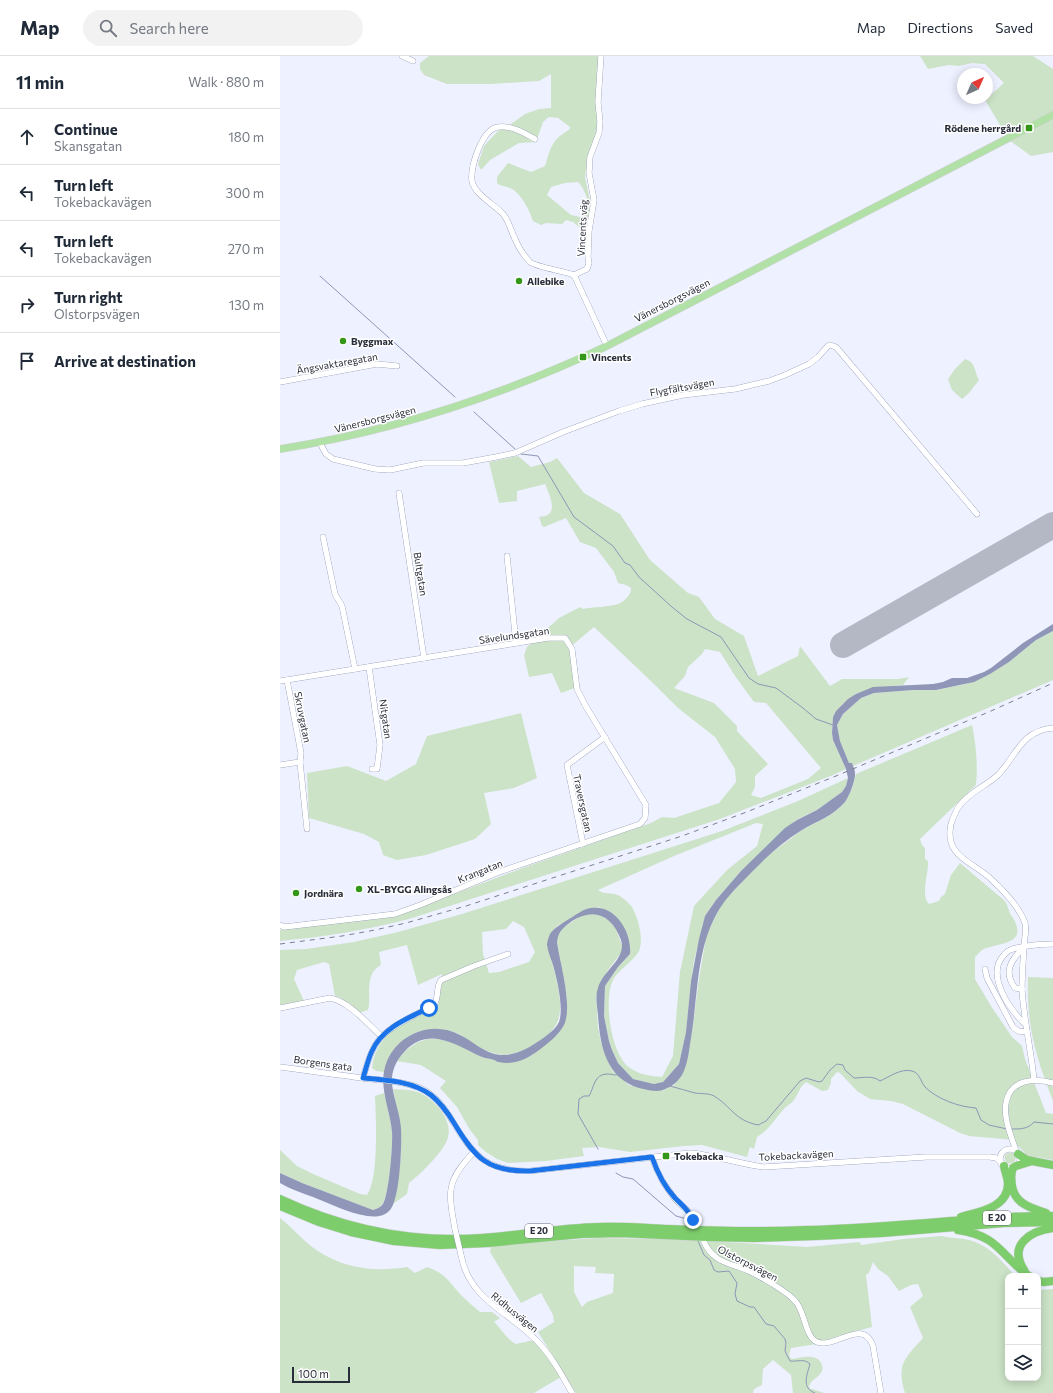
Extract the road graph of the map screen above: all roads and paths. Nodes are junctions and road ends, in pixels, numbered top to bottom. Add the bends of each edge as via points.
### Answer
1 (402, 56) edge
2 (601, 56) edge
3 (414, 61) dead end
4 (1053, 115) edge
5 (535, 138) dead end
6 (574, 275) junction
7 (607, 346) junction
8 (397, 366) dead end
9 (280, 382) edge
10 (320, 443) junction
11 (280, 449) edge
12 (399, 493) dead end
13 (977, 514) dead end
14 (323, 537) dead end
15 (507, 556) dead end
16 (516, 643) junction
17 (424, 658) junction
18 (369, 666) junction
19 (355, 669) junction
20 (287, 680) junction
21 (280, 681) edge
22 (1053, 728) edge
23 (605, 738) junction
24 (300, 762) junction
25 (280, 765) edge
26 (372, 769) dead end
27 (646, 805) joint
28 (307, 829) dead end
29 (583, 844) junction
30 (280, 925) edge
31 (1053, 944) edge
32 (1024, 948) junction
33 (508, 954) dead end
34 (985, 968) dead end
35 (1022, 989) junction
36 (280, 1008) edge
37 (1025, 1024) junction
38 (1027, 1032) junction
39 (381, 1036) junction
40 (280, 1067) edge
41 (363, 1078) junction
42 (1034, 1080) junction
43 (1053, 1083) edge
44 (1010, 1137) junction
45 (1004, 1151) junction
46 (474, 1152) junction
47 (1017, 1153) junction
48 (652, 1157) junction
49 (982, 1157) junction
50 (1032, 1161) junction
51 (1002, 1164) junction
52 (1053, 1165) edge
53 (1014, 1167) junction
54 (280, 1199) edge
55 (280, 1206) edge
56 (1053, 1215) edge
57 (1053, 1222) edge
58 (943, 1225) junction
59 (697, 1227) dead end
60 (1053, 1228) edge
61 (704, 1242) dead end
62 (1025, 1273) edge
63 (1026, 1273) edge
64 (1041, 1281) edge
65 (1053, 1281) edge
66 (572, 1393) edge
67 (881, 1393) edge

1 - 3 street
2 - 6 street, Vincents väg via 599,133 590,158 589,173 594,200 589,232 589,263 587,269
4 - 7 main road, Vänersborgsvägen
5 - 6 street via 513,129 497,127 490,130 478,149 473,165 472,182 476,190 504,216 515,240 531,263
6 - 7 street
7 - 10 main road, Vänersborgsvägen via 545,374 473,401 406,422
8 - 9 street, Ängsvaktaregatan via 378,364
10 - 11 main road, Vänersborgsvägen
10 - 13 street, Flygfältsvägen via 328,456 375,469 390,470 423,463 463,462 496,457 642,404 769,381 809,364 830,345 836,347
12 - 17 street, Bultgatan
14 - 19 street via 335,594 342,606
15 - 16 street
16 - 17 street, Sävelundsgatan
16 - 23 street, Sävelundsgatan via 565,638 572,649 578,689
17 - 18 street, Sävelundsgatan
18 - 19 street, Sävelundsgatan
18 - 26 street, Nitgatan via 380,745 377,769
19 - 20 street, Sävelundsgatan
20 - 21 street, Sävelundsgatan
20 - 24 street, Skruvgatan via 301,753
22 - 32 street via 1035,732 1024,740 996,776 966,798 953,818 949,833 953,848 958,854 990,878 1020,912 1026,925
23 - 27 street, Sävelundsgatan
23 - 29 street, Traversgatan via 567,765
24 - 25 street
24 - 28 street, Skruvgatan
27 - 29 street, Krangatan via 645,818 640,824
29 - 30 street, Krangatan via 499,872 394,914 284,927
31 - 32 street
32 - 35 street
32 - 35 street via 1012,960 1010,976 1015,988
32 - 37 street via 1010,950 1005,954 999,961 997,976 1003,992
33 - 39 street via 443,978 438,984 435,1003
34 - 38 street via 987,978 1013,1027
35 - 37 street
36 - 39 street via 330,998 340,1000
37 - 38 street
38 - 42 street
39 - 41 street via 371,1051
40 - 41 street, Borgens gata
41 - 46 street, Tokebackavägen via 401,1083 422,1089 438,1100
42 - 43 street
42 - 44 street via 1022,1082 1012,1090 1006,1103
44 - 45 street
44 - 47 street
45 - 47 street via 1011,1149
45 - 49 street, Tokebackavägen
45 - 51 street via 1000,1158
46 - 48 street, Tokebackavägen via 485,1162 498,1168 518,1171
46 - 66 street, Ridhusvägen, bridge via 460,1166 452,1182 450,1199 466,1272 477,1290 492,1305 538,1341
47 - 50 highway
47 - 53 street via 1019,1160
48 - 49 street, Tokebackavägen via 690,1153 764,1167 926,1157
48 - 59 street via 663,1182 688,1211
49 - 51 street, Tokebackavägen via 994,1158
50 - 52 highway
50 - 53 highway
51 - 53 street
51 - 58 highway via 1008,1187 998,1204
53 - 56 highway via 1010,1175 1014,1195 1027,1207
54 - 58 highway, E 20 via 355,1227 394,1235 430,1238 481,1238 600,1227 734,1232
55 - 58 highway, E 20 via 352,1232 394,1241 440,1245 586,1233 754,1238 848,1235
56 - 58 highway, E 20
57 - 58 highway, E 20
58 - 62 highway via 985,1237
60 - 63 highway via 1032,1234 1022,1243 1020,1258
61 - 67 street, Olstorpsvägen via 707,1250 718,1260 751,1272 792,1297 798,1303 810,1334 817,1342 825,1343 853,1335 866,1335 873,1346
64 - 65 highway

